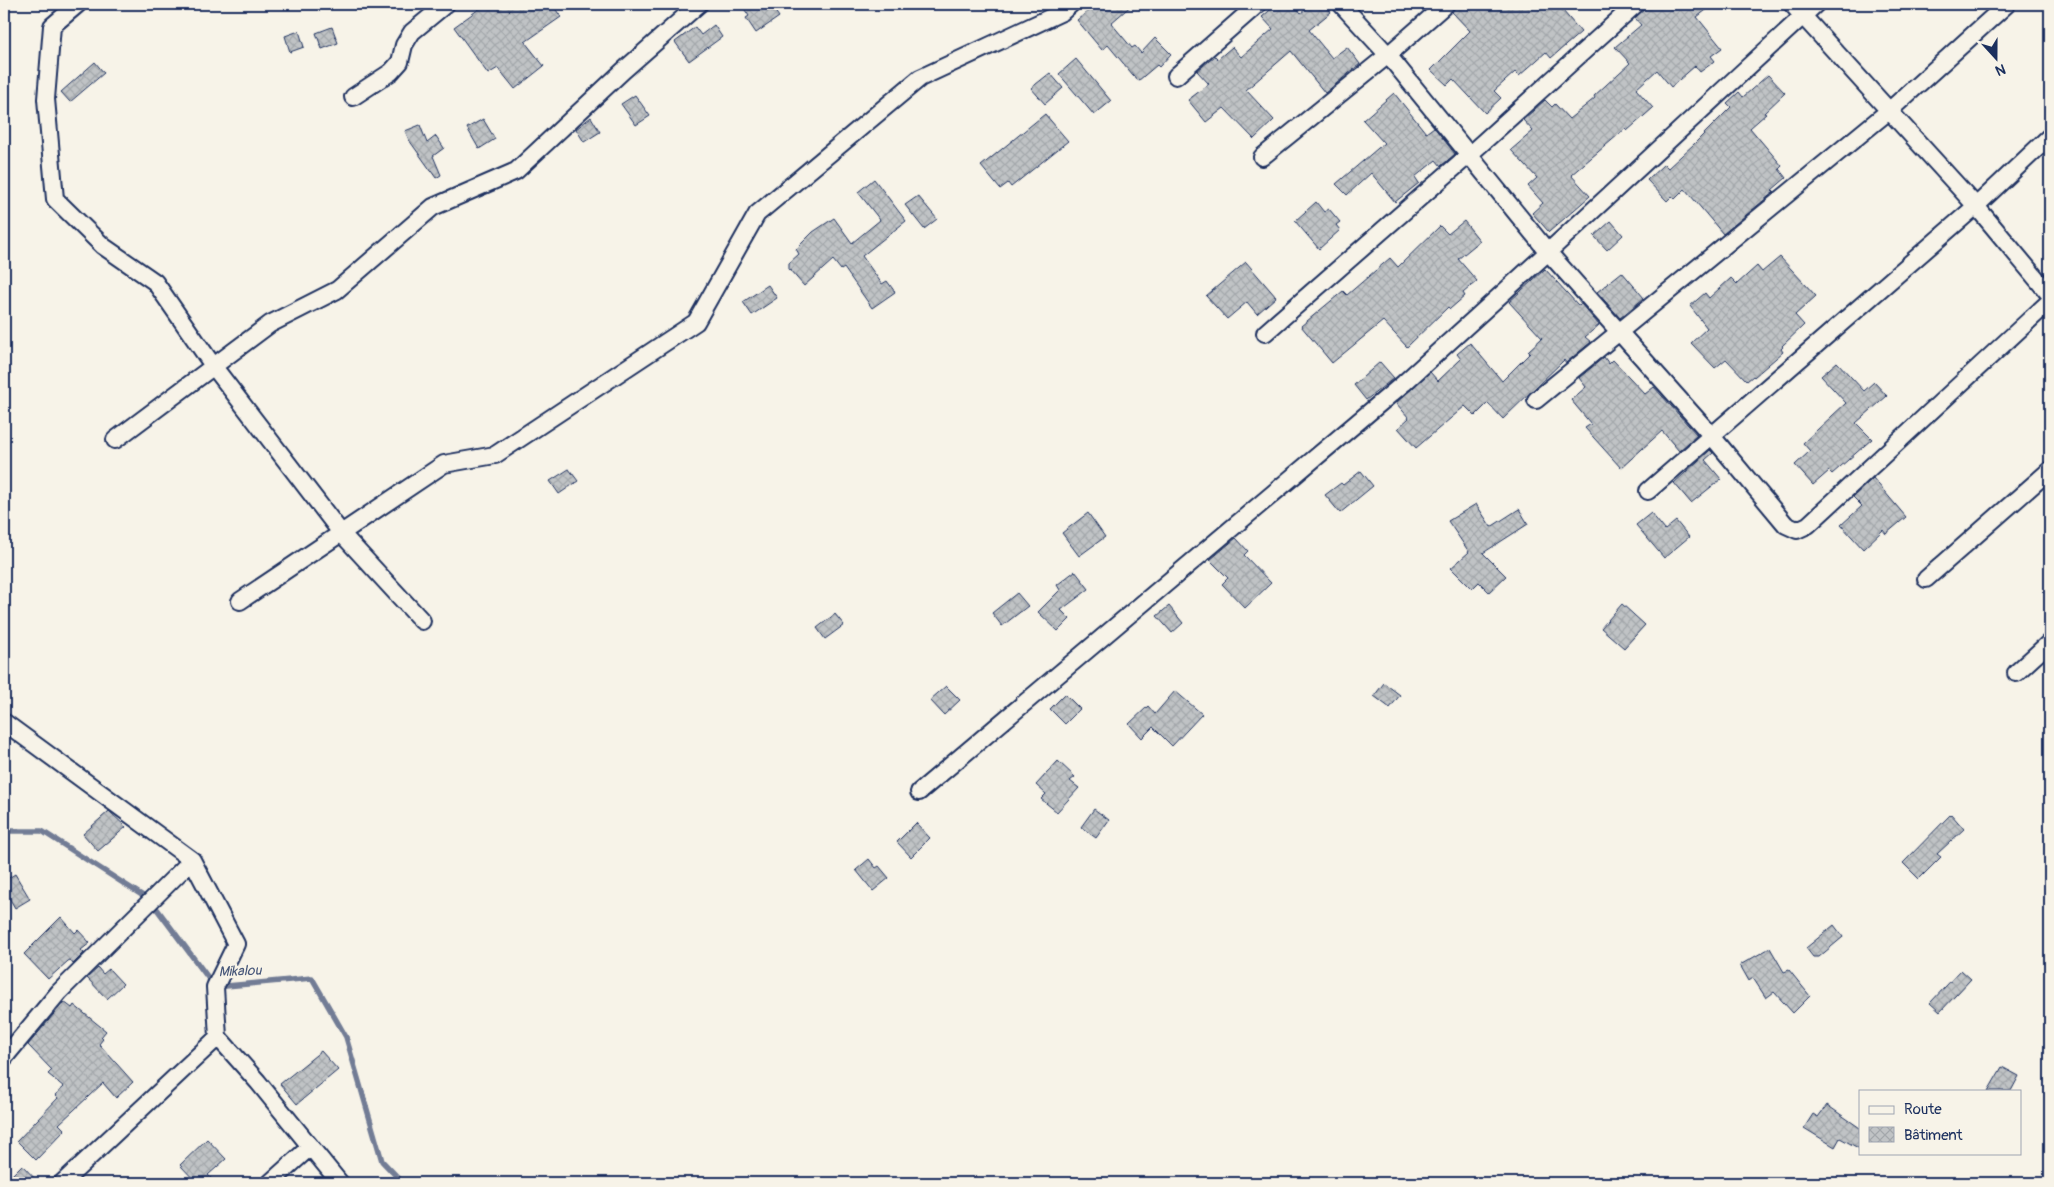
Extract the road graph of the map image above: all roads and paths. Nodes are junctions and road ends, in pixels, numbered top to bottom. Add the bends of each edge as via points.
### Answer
1 (78, 4) edge
2 (446, 4) edge
3 (699, 4) edge
4 (1071, 4) edge
5 (1258, 4) edge
6 (1340, 4) edge
7 (1446, 4) edge
8 (1636, 4) edge
9 (1816, 4) edge
10 (2007, 4) edge
11 (1797, 10) edge
12 (1388, 55) junction
13 (1176, 76) dead end
14 (353, 98) dead end
15 (1890, 110) junction
16 (2050, 136) edge
17 (1470, 154) junction
18 (1262, 157) dead end
19 (1976, 206) junction
20 (1548, 252) junction
21 (2050, 295) edge
22 (2050, 301) edge
23 (1265, 333) dead end
24 (1620, 333) junction
25 (214, 367) junction
26 (1536, 400) dead end
27 (1711, 435) junction
28 (115, 440) dead end
29 (2050, 470) edge
30 (1648, 491) dead end
31 (342, 534) junction
32 (1926, 580) dead end
33 (240, 601) dead end
34 (422, 621) dead end
35 (2050, 642) edge
36 (2016, 673) dead end
37 (4, 722) edge
38 (919, 792) dead end
39 (192, 860) junction
40 (218, 1037) junction
41 (4, 1058) edge
42 (310, 1147) junction
43 (62, 1183) edge
44 (270, 1183) edge
45 (340, 1183) edge

1 - 25 street via 52,26 46,99 55,199 103,246 155,282
2 - 14 street via 412,32 404,45 400,62 391,72
3 - 25 street via 516,171 433,208 337,290 270,324
4 - 31 street via 1062,12 920,78 757,214 696,322 495,454 444,464
5 - 13 street
6 - 12 street
7 - 12 street
8 - 17 street
9 - 11 street
10 - 15 street
11 - 15 street
11 - 20 street
12 - 17 street
12 - 18 street
15 - 19 street
15 - 24 street
16 - 19 street
17 - 20 street
17 - 23 street
19 - 21 street
19 - 27 street
20 - 24 street
20 - 38 street via 1404,383
22 - 27 street via 1808,525 1797,530 1786,525
24 - 26 street
24 - 27 street
25 - 28 street
25 - 31 street
27 - 30 street
29 - 32 street
31 - 33 street
31 - 34 street
35 - 36 street
37 - 39 street
39 - 40 street via 236,944 215,987
39 - 41 street via 59,992
40 - 42 street
40 - 43 street
42 - 44 street
42 - 45 street

